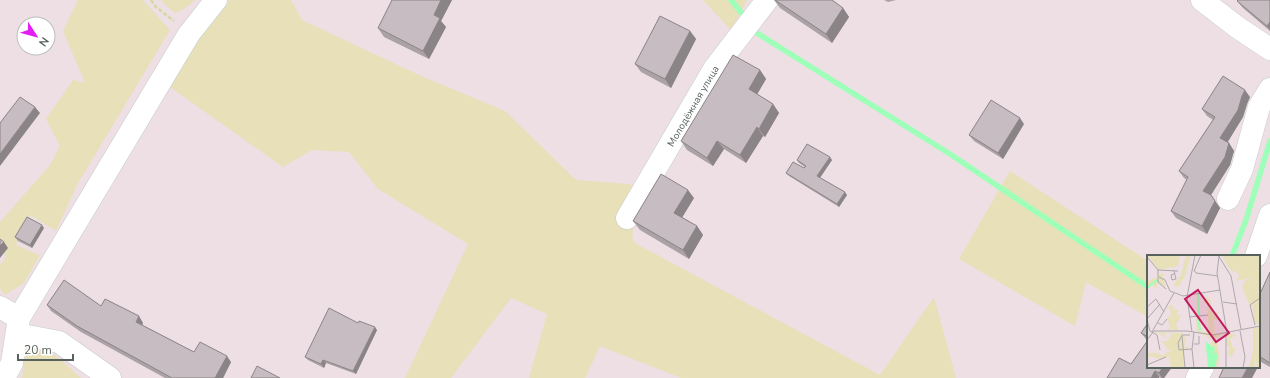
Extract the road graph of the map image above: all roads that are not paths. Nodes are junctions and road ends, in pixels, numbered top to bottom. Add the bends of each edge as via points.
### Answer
1 (216, 0) edge
2 (767, 0) edge
3 (1202, 0) edge
4 (1270, 49) edge
5 (1270, 89) edge
6 (1228, 199) dead end
7 (1270, 215) edge
8 (628, 218) dead end
9 (1256, 255) edge
10 (0, 307) edge
11 (18, 326) junction
12 (1203, 368) edge
13 (4, 378) edge
14 (110, 378) edge
15 (1197, 378) edge

1 - 11 street via 189,34
2 - 8 street, Молодёжная улица via 714,69
3 - 4 street
5 - 6 street via 1259,107 1242,169
7 - 9 street
10 - 11 street
11 - 13 street via 12,363
11 - 14 street via 59,342
12 - 15 street

